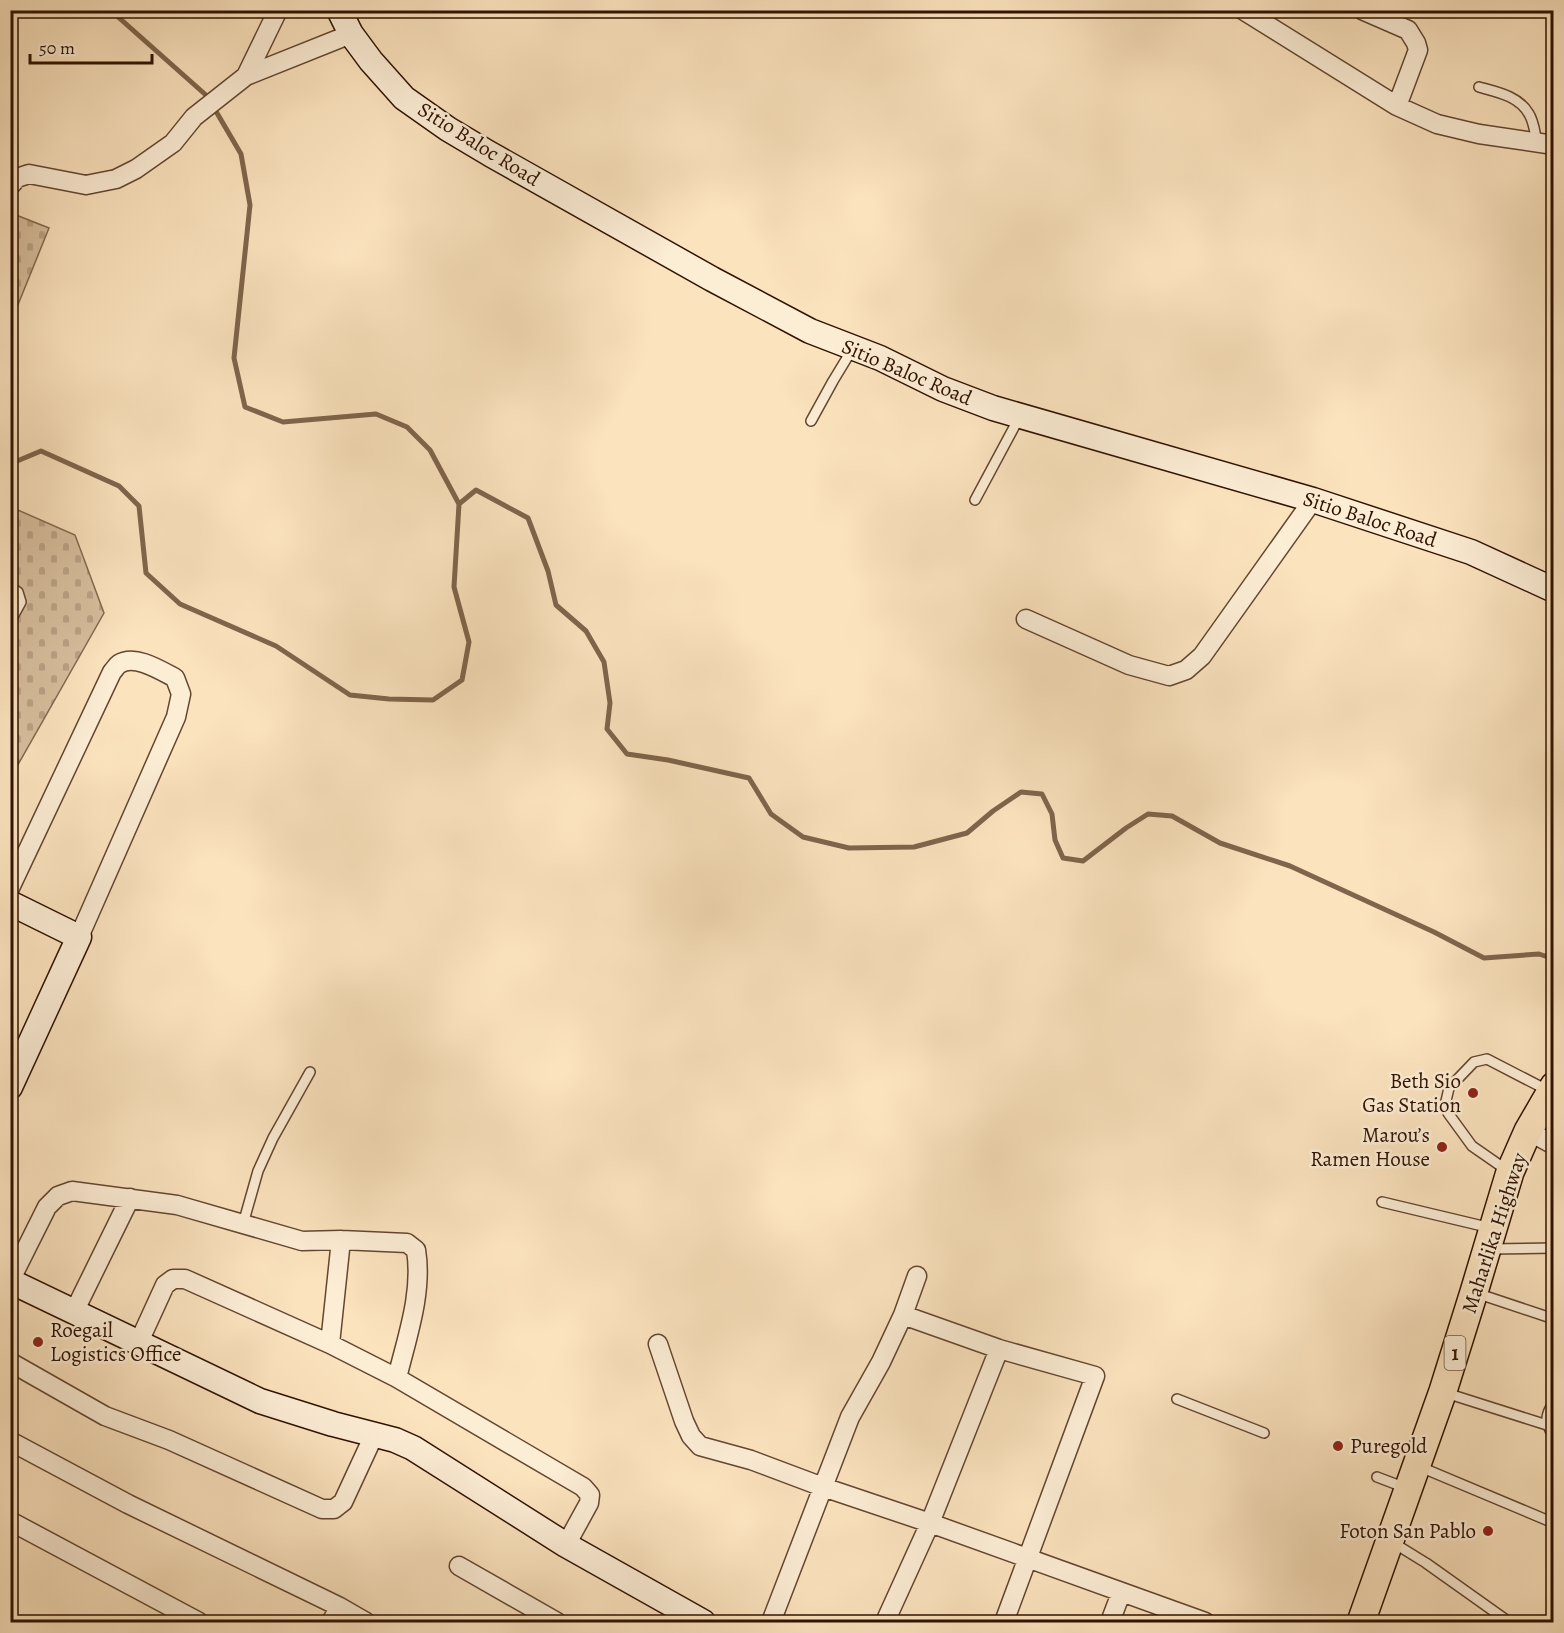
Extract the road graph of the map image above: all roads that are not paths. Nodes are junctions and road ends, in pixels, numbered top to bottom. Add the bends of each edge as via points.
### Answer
1 (278, 10) edge
2 (339, 10) edge
3 (1243, 10) edge
4 (1362, 10) edge
5 (351, 34) junction
6 (246, 76) junction
7 (1479, 87) dead end
8 (1397, 105) junction
9 (1545, 144) edge
10 (10, 186) edge
11 (853, 348) junction
12 (1020, 416) junction
13 (812, 421) dead end
14 (975, 500) dead end
15 (1313, 500) junction
16 (10, 586) edge
17 (1554, 590) edge
18 (1026, 619) dead end
19 (10, 622) edge
20 (10, 888) edge
21 (10, 903) edge
22 (79, 937) junction
23 (310, 1072) dead end
24 (12, 1080) edge
25 (1552, 1089) edge
26 (1528, 1131) junction
27 (1554, 1145) edge
28 (1510, 1172) junction
29 (130, 1198) junction
30 (1382, 1202) dead end
31 (243, 1224) junction
32 (1490, 1239) junction
33 (341, 1240) junction
34 (1554, 1248) edge
35 (917, 1276) dead end
36 (10, 1281) edge
37 (1474, 1293) junction
38 (74, 1312) junction
39 (903, 1315) junction
40 (1554, 1319) edge
41 (138, 1344) junction
42 (330, 1344) junction
43 (658, 1344) dead end
44 (999, 1349) junction
45 (10, 1362) edge
46 (397, 1378) junction
47 (1443, 1392) junction
48 (1177, 1399) dead end
49 (1554, 1402) edge
50 (1547, 1425) junction
51 (1264, 1433) dead end
52 (374, 1435) junction
53 (1554, 1437) edge
54 (10, 1441) edge
55 (1377, 1477) dead end
56 (1413, 1477) junction
57 (823, 1487) junction
58 (10, 1521) edge
59 (1549, 1521) dead end
60 (930, 1523) junction
61 (1390, 1541) junction
62 (566, 1545) junction
63 (1028, 1558) junction
64 (459, 1566) dead end
65 (1122, 1593) junction
66 (336, 1615) edge
67 (199, 1623) edge
68 (366, 1623) edge
69 (557, 1623) edge
70 (703, 1623) edge
71 (771, 1623) edge
72 (885, 1623) edge
73 (1004, 1623) edge
74 (1110, 1623) edge
75 (1205, 1623) edge
76 (1361, 1623) edge
77 (1509, 1623) edge

1 - 6 street
2 - 5 street, Sitio Baloc Road
3 - 8 street
4 - 8 street via 1407,30 1416,42 1418,50
5 - 6 street
5 - 11 street, Sitio Baloc Road via 404,98 448,129 712,279 810,331
6 - 10 street via 194,117 173,143 116,179 86,185 29,174 17,178
7 - 9 lane via 1520,103
8 - 9 street via 1437,124
11 - 12 street, Sitio Baloc Road via 943,389
11 - 13 lane
12 - 14 lane
12 - 15 street, Sitio Baloc Road
15 - 17 street, Sitio Baloc Road via 1471,552
15 - 18 street via 1202,657 1186,670 1170,676 1129,665
16 - 19 lane via 18,592 21,603
20 - 22 street via 112,672 120,663 135,661 175,678 180,694 176,717
21 - 22 street
22 - 24 street
23 - 31 lane via 273,1137
25 - 26 main road, Maharlika Highway / 1
25 - 28 lane via 1487,1059 1474,1062 1449,1088 1448,1113 1472,1146
26 - 27 street
26 - 28 main road, Maharlika Highway / 1
28 - 32 main road, Maharlika Highway / 1
29 - 31 street via 177,1205
29 - 36 street via 72,1191 58,1196 47,1207
29 - 38 street
30 - 32 lane
31 - 33 street via 302,1241
32 - 34 lane
32 - 37 main road, Maharlika Highway / 1
33 - 42 street
33 - 46 street via 407,1243 416,1250 414,1305
35 - 39 street
36 - 38 street
37 - 40 lane
37 - 47 main road, Maharlika Highway / 1
38 - 41 street
39 - 44 street
39 - 57 street via 850,1417
41 - 42 street via 165,1285 173,1279 185,1279
41 - 52 street via 260,1401
42 - 46 street
43 - 57 street via 684,1421 700,1446
44 - 60 street
44 - 63 street via 1095,1376
45 - 52 street via 105,1416 169,1440 322,1509 334,1509 343,1502
46 - 62 street via 583,1486 590,1495 589,1503
47 - 50 lane
47 - 56 main road, Maharlika Highway / 1
48 - 51 lane
49 - 50 lane via 1547,1411
50 - 53 lane
52 - 62 street via 413,1448
54 - 66 street
55 - 56 lane
56 - 59 lane
56 - 61 main road, Maharlika Highway / 1
57 - 60 street
57 - 71 street
58 - 67 street
60 - 63 street
60 - 72 street
61 - 76 main road, Maharlika Highway / 1
61 - 77 lane
62 - 70 street
63 - 65 street
63 - 73 street
64 - 69 street
65 - 74 street
65 - 75 street
66 - 68 street

